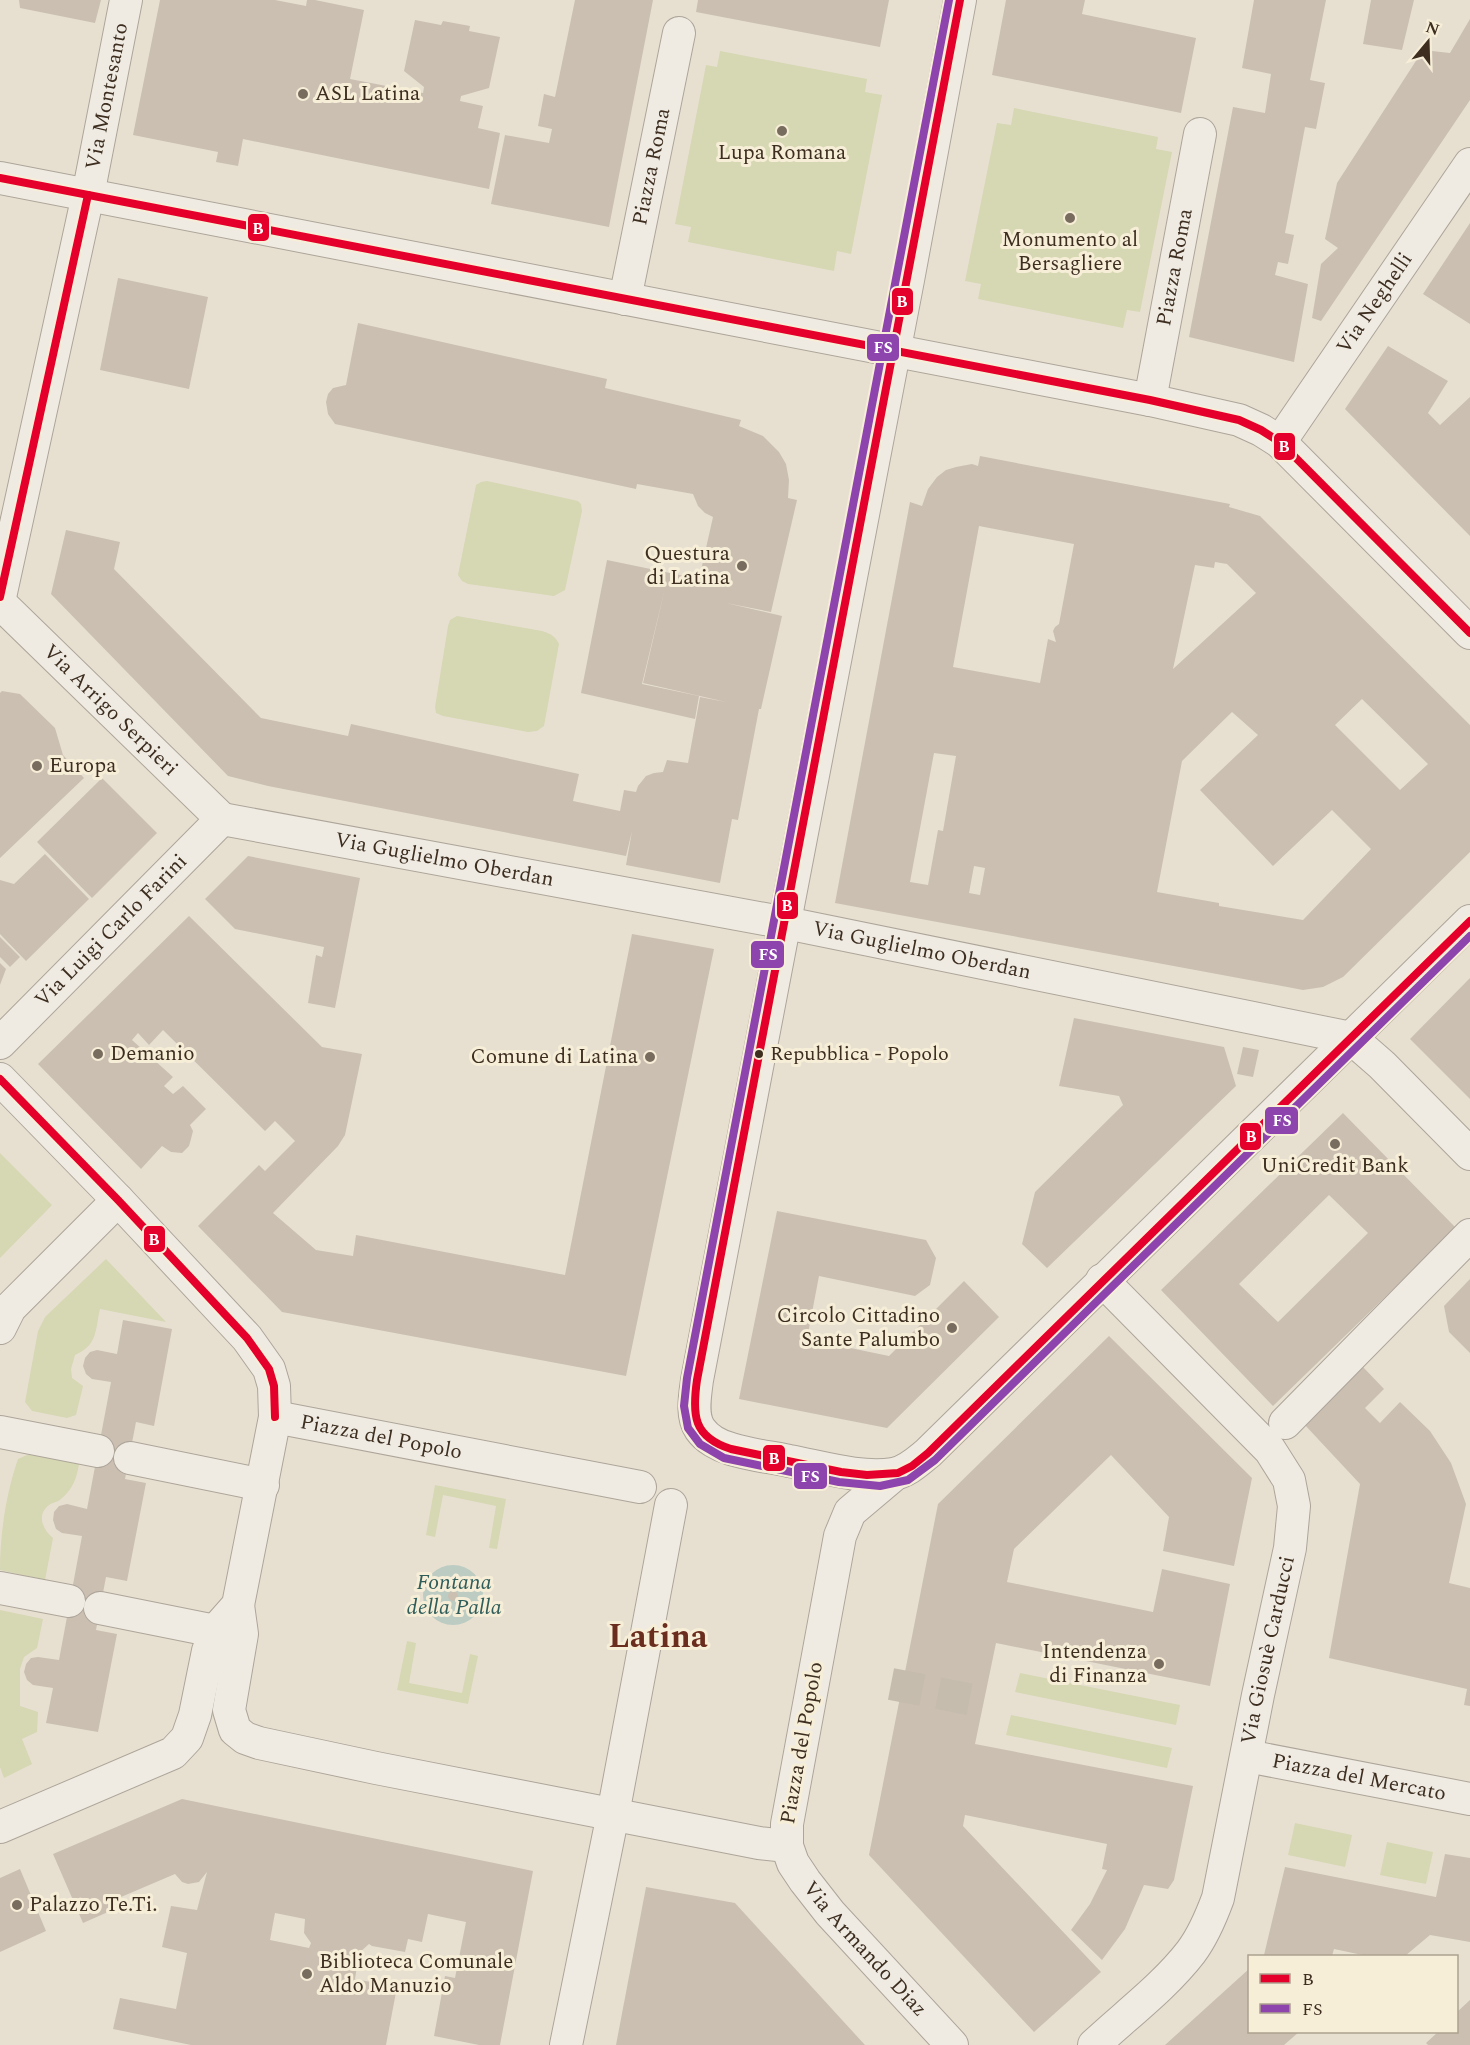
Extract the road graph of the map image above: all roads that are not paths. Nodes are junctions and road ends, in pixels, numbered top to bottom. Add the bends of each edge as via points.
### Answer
1 (126, 0) edge
2 (960, 0) edge
3 (679, 33) dead end
4 (1200, 134) dead end
5 (1470, 164) edge
6 (0, 178) edge
7 (88, 195) junction
8 (625, 299) junction
9 (895, 350) junction
10 (1150, 400) junction
11 (1280, 442) junction
12 (0, 597) edge
13 (0, 603) edge
14 (1470, 633) edge
15 (222, 819) junction
16 (1470, 921) edge
17 (786, 923) junction
18 (1351, 1038) junction
19 (0, 1042) edge
20 (0, 1079) edge
21 (1470, 1154) edge
22 (118, 1200) junction
23 (1470, 1235) edge
24 (1102, 1280) junction
25 (0, 1325) edge
26 (275, 1417) junction
27 (1285, 1424) dead end
28 (0, 1432) edge
29 (98, 1451) dead end
30 (130, 1458) dead end
31 (895, 1474) junction
32 (263, 1485) junction
33 (640, 1487) dead end
34 (671, 1505) dead end
35 (0, 1588) edge
36 (69, 1601) dead end
37 (238, 1605) junction
38 (100, 1608) dead end
39 (215, 1631) junction
40 (1247, 1756) junction
41 (1470, 1799) edge
42 (613, 1814) junction
43 (0, 1827) edge
44 (787, 1846) junction
45 (566, 2045) edge
46 (952, 2045) edge
47 (1094, 2045) edge

1 - 7 street, Via Montesanto
2 - 9 street
3 - 8 street, Piazza Roma
4 - 10 street, Piazza Roma
5 - 11 street, Via Neghelli
6 - 7 street
7 - 8 street
7 - 12 street, Via Montesanto
8 - 9 street
9 - 10 street
9 - 17 street
10 - 11 street via 1239,420
11 - 14 street
13 - 15 street, Via Arrigo Serpieri
15 - 17 street, Via Guglielmo Oberdan
15 - 19 street, Via Luigi Carlo Farini
16 - 18 street
17 - 18 street, Via Guglielmo Oberdan
17 - 31 street via 697,1380 695,1418 707,1437 742,1452 845,1472
18 - 21 street, Via Guglielmo Oberdan
18 - 24 street
20 - 22 street
22 - 25 street via 10,1308
22 - 26 street via 258,1352 274,1386
23 - 27 street
24 - 31 street via 928,1453
24 - 40 street, Via Giosuè Carducci via 1270,1450 1289,1480 1293,1506 1290,1548
26 - 32 street, Piazza del Popolo
26 - 33 street, Piazza del Popolo
28 - 29 street
30 - 32 street
31 - 44 street, Piazza del Popolo via 850,1512 843,1524 786,1824
32 - 37 street, Piazza del Popolo
34 - 42 street
35 - 36 street
37 - 39 street, Piazza del Popolo
37 - 42 street, Piazza del Popolo via 242,1634 229,1710 235,1730 245,1737 376,1768
38 - 39 street
39 - 43 street, Piazza del Popolo via 190,1730 173,1753
40 - 41 street, Piazza del Mercato
40 - 47 street, Via Giosuè Carducci via 1218,1898 1204,1930 1175,1971
42 - 44 street, Piazza del Popolo
42 - 45 street
44 - 46 street, Via Armando Diaz via 793,1863 830,1913

